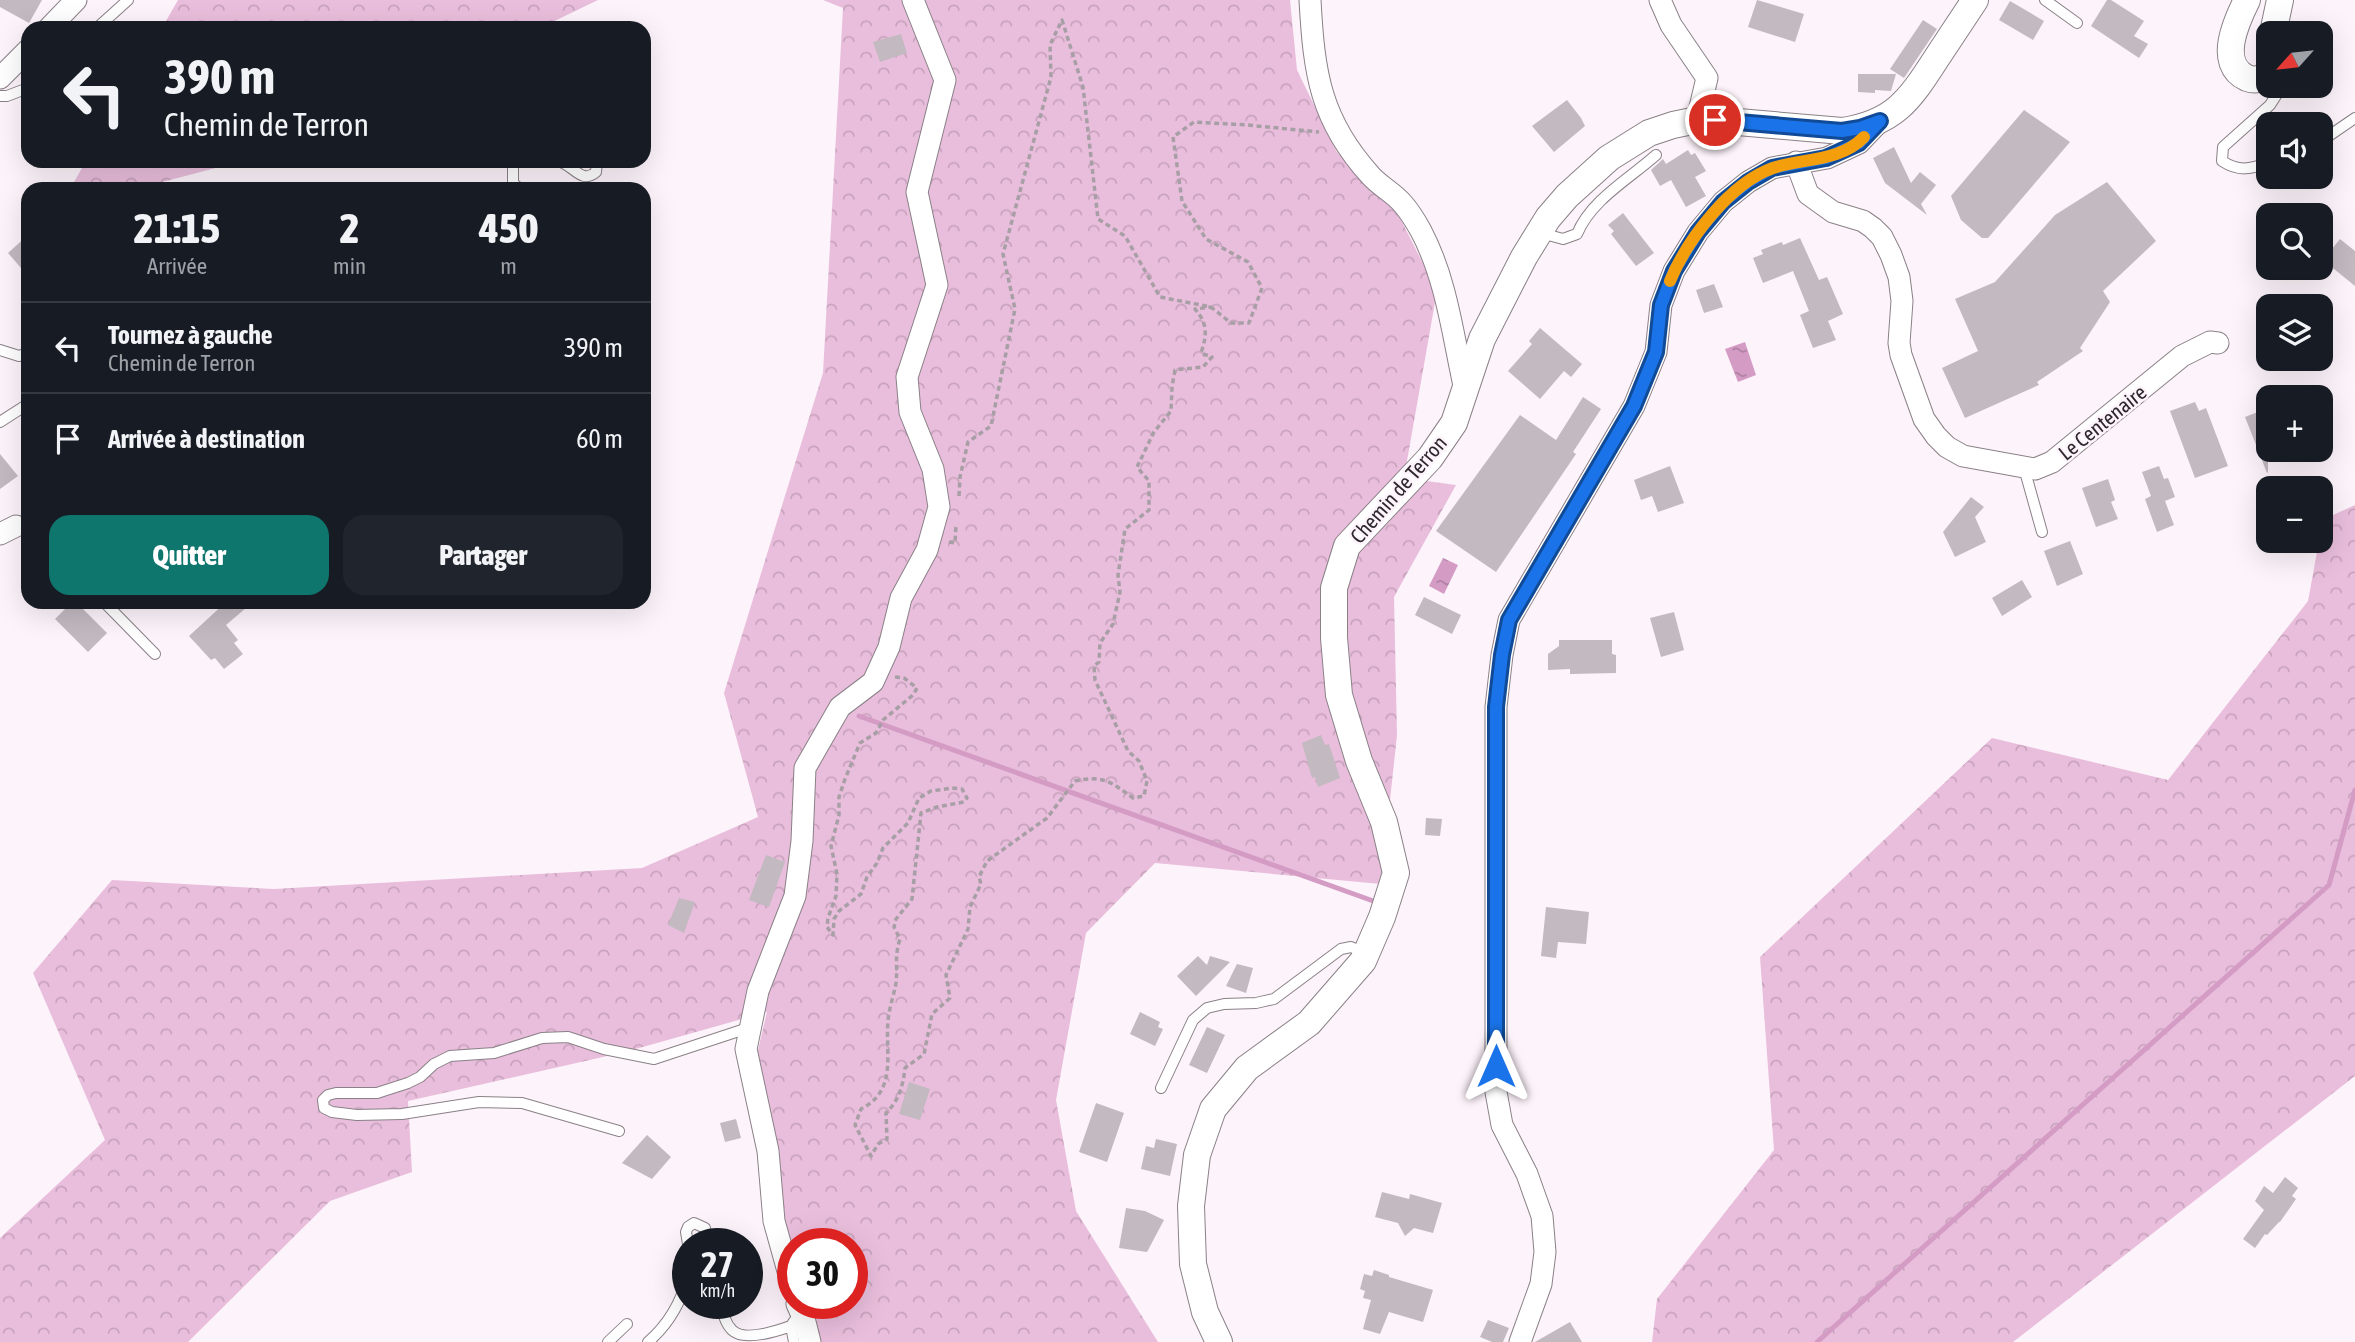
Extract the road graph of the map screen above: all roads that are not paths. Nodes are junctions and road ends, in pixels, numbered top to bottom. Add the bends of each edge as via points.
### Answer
1 (76, 0) edge
2 (128, 0) edge
3 (913, 0) edge
4 (1310, 0) edge
5 (1660, 0) edge
6 (1975, 0) edge
7 (2045, 0) edge
8 (2247, 0) edge
9 (2280, 0) edge
10 (56, 21) edge
11 (105, 21) edge
12 (2276, 21) edge
13 (2077, 23) dead end
14 (21, 57) edge
15 (0, 78) edge
16 (2256, 80) edge
17 (21, 91) edge
18 (0, 96) edge
19 (2274, 98) edge
20 (2262, 112) edge
21 (2256, 118) edge
22 (2355, 118) edge
23 (1697, 120) junction
24 (1880, 121) junction
25 (2333, 133) edge
26 (1656, 155) dead end
27 (1796, 162) junction
28 (2256, 167) edge
29 (571, 168) edge
30 (597, 168) edge
31 (1539, 233) junction
32 (2218, 343) dead end
33 (0, 350) edge
34 (21, 355) edge
35 (1465, 390) junction
36 (21, 408) edge
37 (0, 422) edge
38 (2024, 468) junction
39 (2042, 532) dead end
40 (111, 609) edge
41 (155, 654) dead end
42 (1367, 953) junction
43 (751, 1027) junction
44 (1161, 1088) dead end
45 (619, 1131) dead end
46 (688, 1228) edge
47 (705, 1228) edge
48 (777, 1229) edge
49 (672, 1315) edge
50 (725, 1319) edge
51 (788, 1319) edge
52 (796, 1319) edge
53 (802, 1319) edge
54 (627, 1324) dead end
55 (608, 1342) edge
56 (648, 1342) edge
57 (794, 1342) edge
58 (810, 1342) edge
59 (1219, 1342) edge
60 (1520, 1342) edge

1 - 10 street
2 - 11 lane
3 - 43 street via 945,80 917,192 937,285 907,377 910,412 933,469 939,507 927,550 901,598 889,647 873,682 840,707 805,768 795,896 758,991
4 - 35 street via 1313,51 1331,121 1373,178 1402,203 1421,233 1444,289
5 - 23 street via 1707,78
6 - 24 street, Chemin de Terron via 1911,98
7 - 13 lane
8 - 16 street via 2235,25 2231,54 2235,66
9 - 12 street
14 - 15 street
17 - 18 lane
19 - 20 lane
21 - 28 lane via 2223,147 2222,161 2234,169
22 - 25 lane
23 - 24 street, Chemin de Terron via 1842,131
23 - 31 street, Chemin de Terron via 1650,133 1609,158 1567,196
24 - 27 street via 1859,143 1826,158
26 - 31 lane via 1605,197 1583,220 1577,234 1563,239
27 - 38 street, Le Centenaire via 1808,194 1833,212 1863,221 1882,237 1899,277 1901,355 1924,419 1936,436 1963,456
27 - 60 street via 1772,168 1748,182 1723,202 1698,232 1674,271 1661,305 1656,352 1634,406 1509,620 1496,707 1496,1092 1502,1125 1542,1216 1545,1252 1541,1284
29 - 30 lane via 586,177
31 - 35 street, Chemin de Terron via 1482,339
32 - 38 street, Le Centenaire via 2210,342 2182,356 2052,462
33 - 34 lane
35 - 42 street, Chemin de Terron via 1454,423 1430,458 1347,546 1334,588 1339,695 1384,822 1396,873
36 - 37 lane
38 - 39 lane
40 - 41 lane
42 - 44 lane via 1341,949 1274,999 1207,1008 1194,1020
42 - 59 street, Chemin de Terron via 1308,1023 1247,1068 1213,1109 1197,1155 1191,1206 1193,1264 1205,1312
43 - 45 lane via 654,1059 568,1037 542,1038 494,1053 450,1056 420,1077 377,1093 336,1093 323,1100 324,1108 332,1112 357,1115 402,1114 479,1102 522,1103
43 - 48 street via 746,1049 768,1151
46 - 47 lane via 694,1223
49 - 56 lane
50 - 51 lane via 738,1334 766,1334
52 - 57 lane
53 - 58 street
54 - 55 lane

